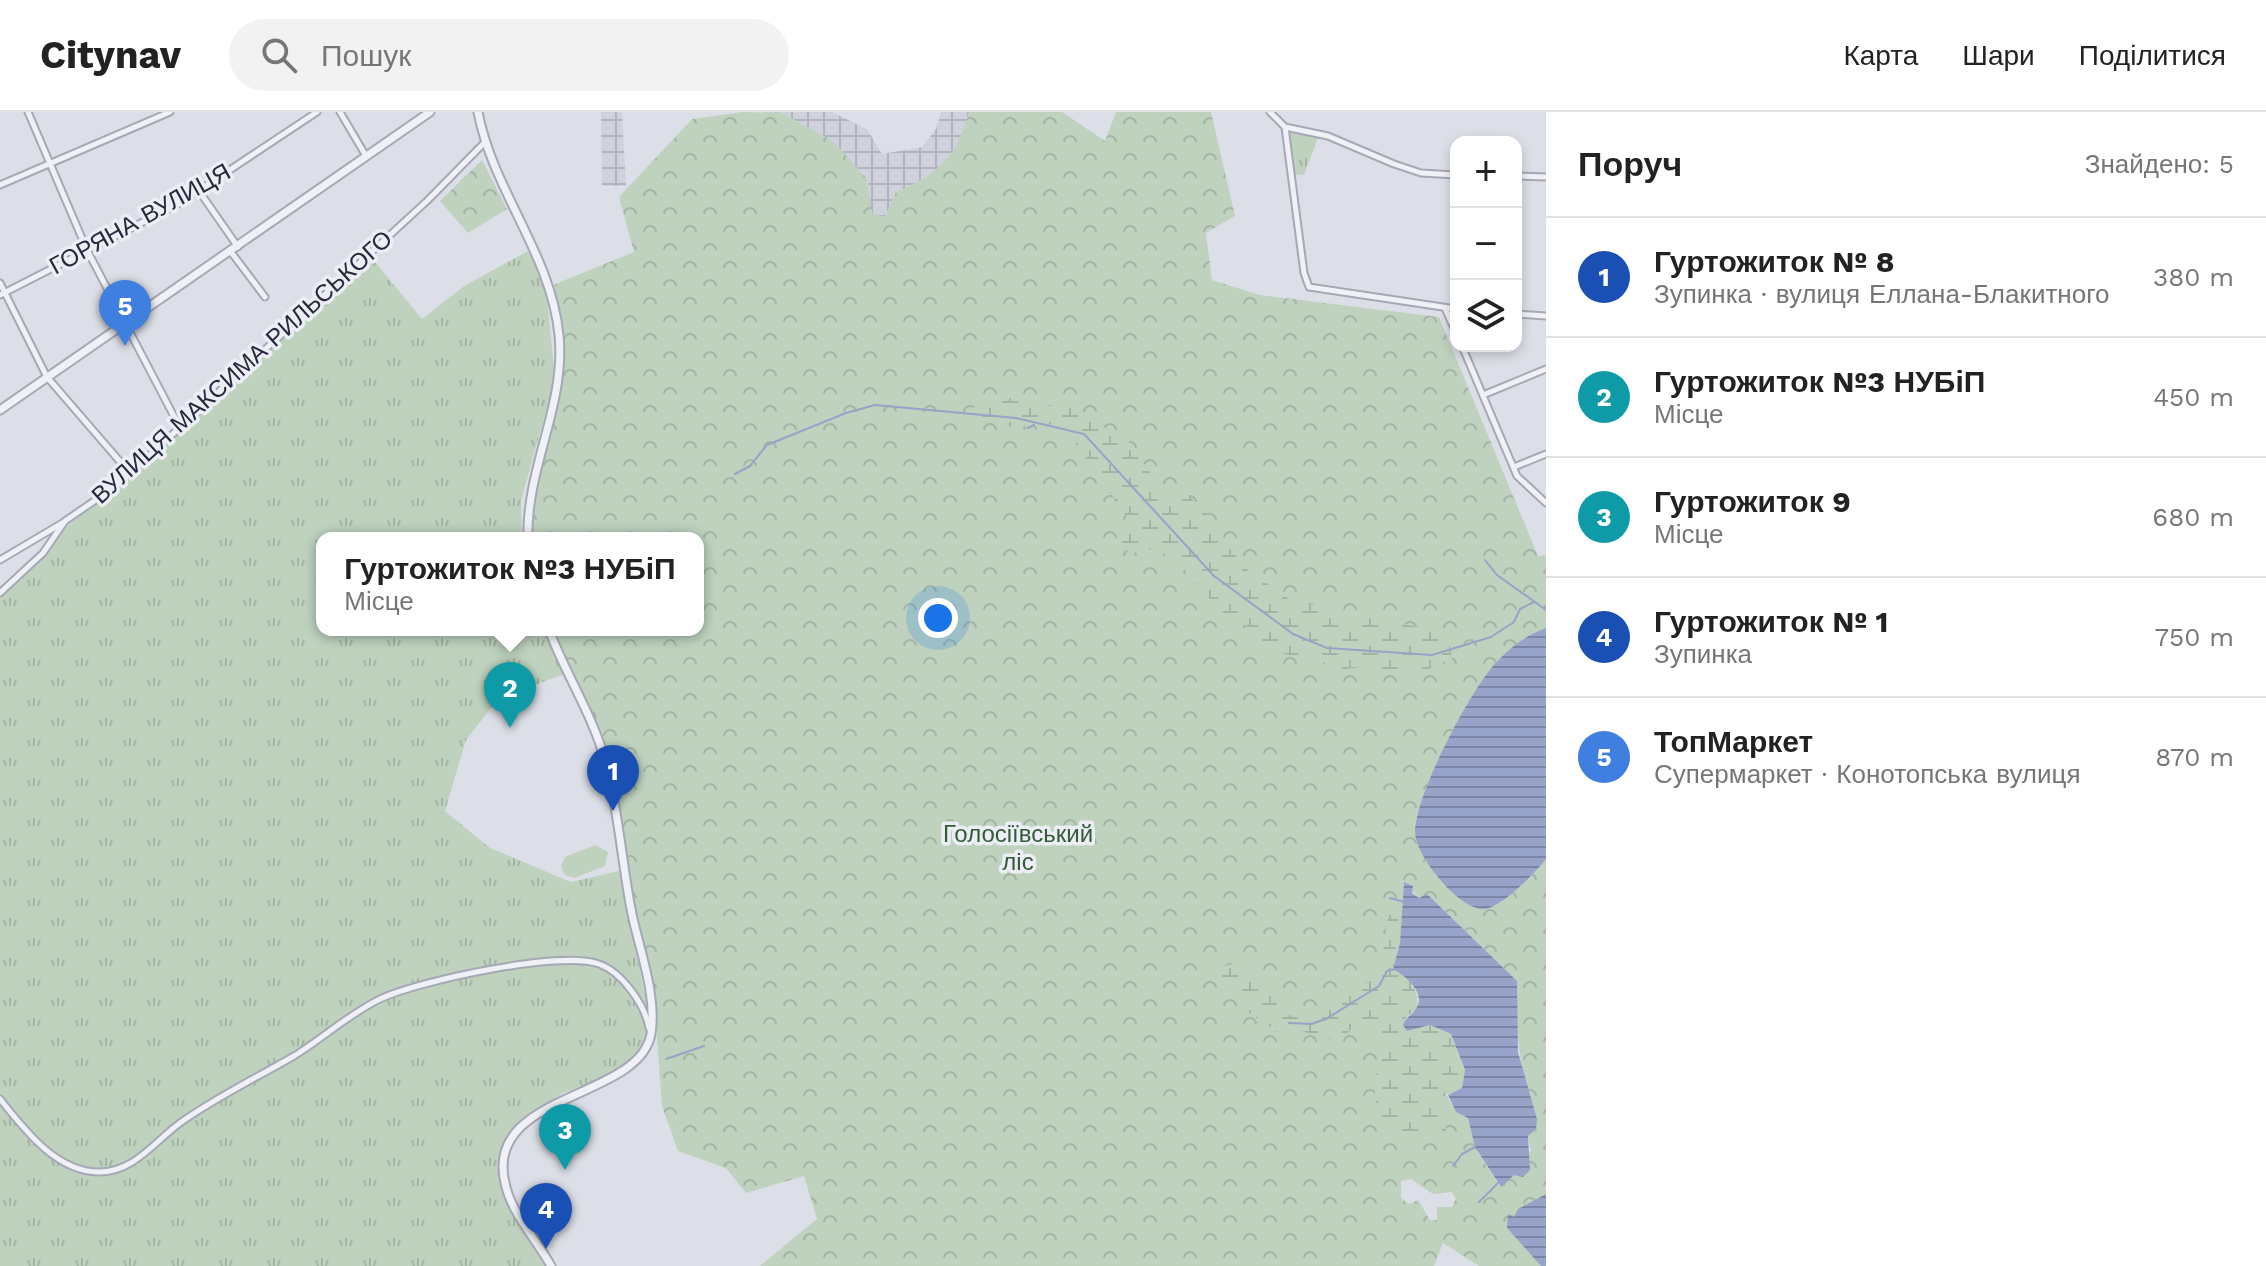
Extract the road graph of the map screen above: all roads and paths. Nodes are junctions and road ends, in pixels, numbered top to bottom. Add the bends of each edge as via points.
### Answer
1 (28, 112) edge
2 (170, 112) edge
3 (317, 112) edge
4 (340, 112) edge
5 (430, 112) edge
6 (478, 112) edge
7 (1270, 112) edge
8 (1285, 127) junction
9 (486, 141) junction
10 (366, 156) junction
11 (48, 165) junction
12 (1450, 175) edge
13 (1522, 176) edge
14 (1546, 177) edge
15 (0, 185) edge
16 (199, 191) junction
17 (87, 250) junction
18 (235, 250) junction
19 (0, 283) edge
20 (3, 294) edge
21 (265, 297) dead end
22 (1445, 308) junction
23 (1450, 308) edge
24 (1522, 314) edge
25 (1546, 316) edge
26 (1450, 319) edge
27 (123, 323) junction
28 (1465, 352) edge
29 (1546, 369) edge
30 (47, 377) junction
31 (1483, 395) junction
32 (0, 410) edge
33 (179, 426) junction
34 (1546, 454) edge
35 (1514, 467) junction
36 (129, 472) junction
37 (1546, 503) edge
38 (65, 521) junction
39 (528, 532) edge
40 (0, 560) edge
41 (0, 593) edge
42 (552, 636) edge
43 (650, 1037) junction
44 (0, 1099) edge
45 (551, 1266) edge

1 - 11 street
2 - 11 street
3 - 16 street, ГОРЯНА ВУЛИЦЯ
4 - 10 street
5 - 10 street
6 - 9 street
7 - 8 street
8 - 12 street via 1328,136 1421,173
8 - 22 street via 1309,287
9 - 33 street, ВУЛИЦЯ МАКСИМА РИЛЬСЬКОГО
9 - 39 street via 551,286 559,335 560,380 527,505
10 - 18 street
11 - 15 street
11 - 17 street
13 - 14 street
16 - 17 street, ГОРЯНА ВУЛИЦЯ
16 - 18 street
17 - 20 street, ГОРЯНА ВУЛИЦЯ
17 - 27 street
18 - 21 street
18 - 27 street
19 - 20 street
20 - 30 street
22 - 23 street
22 - 26 street
24 - 25 street
27 - 30 street
27 - 33 street
28 - 31 street
29 - 31 street
30 - 32 street
30 - 36 street
31 - 35 street
33 - 36 street, ВУЛИЦЯ МАКСИМА РИЛЬСЬКОГО
34 - 35 street
35 - 37 street
36 - 38 street, ВУЛИЦЯ МАКСИМА РИЛЬСЬКОГО
38 - 40 street
38 - 41 street, ВУЛИЦЯ МАКСИМА РИЛЬСЬКОГО via 43,553
42 - 43 street via 606,764 654,1011
43 - 44 street via 647,1018 628,986 600,964 558,960 443,980 381,999 179,1124 142,1157 100,1172 77,1169 55,1156
43 - 45 street via 644,1056 616,1077 564,1096 512,1138 503,1165 506,1188

